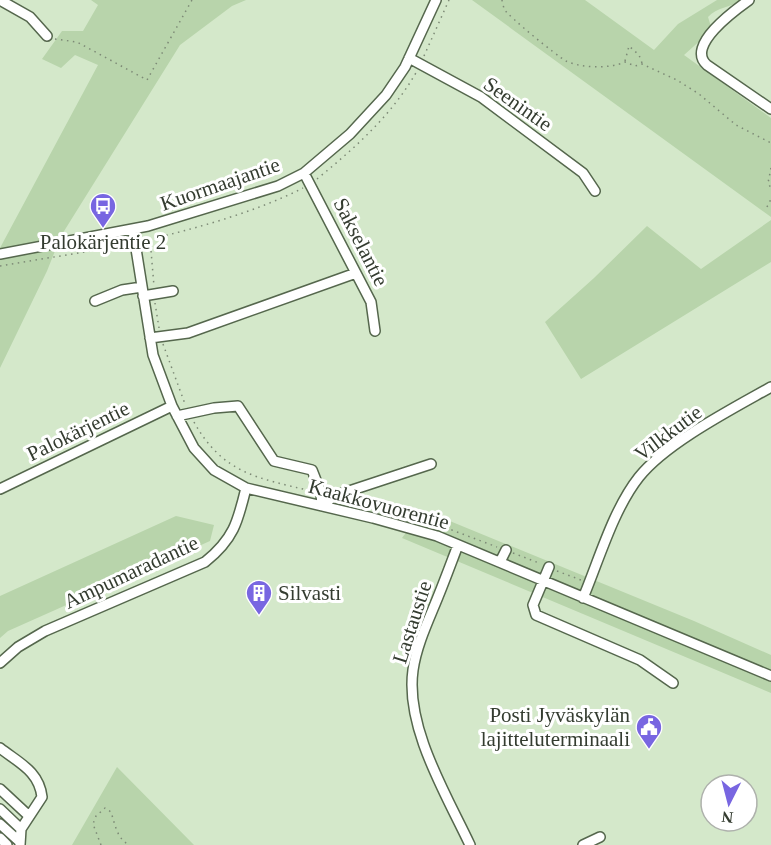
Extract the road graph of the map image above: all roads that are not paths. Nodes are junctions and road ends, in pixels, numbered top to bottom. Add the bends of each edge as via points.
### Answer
1 (0, 0) edge
2 (435, 0) edge
3 (749, 0) edge
4 (47, 36) road end
5 (409, 58) junction
6 (771, 109) edge
7 (304, 173) junction
8 (595, 191) dead end
9 (133, 230) junction
10 (0, 254) edge
11 (356, 273) junction
12 (172, 291) dead end
13 (142, 292) junction
14 (95, 301) dead end
15 (375, 331) dead end
16 (150, 338) junction
17 (771, 387) edge
18 (172, 406) junction
19 (177, 416) junction
20 (431, 464) dead end
21 (246, 488) junction
22 (0, 489) edge
23 (322, 506) junction
24 (458, 545) junction
25 (507, 550) road end
26 (500, 562) junction
27 (549, 567) road end
28 (544, 580) junction
29 (583, 598) junction
30 (0, 663) edge
31 (771, 676) edge
32 (673, 683) dead end
33 (0, 748) edge
34 (0, 789) edge
35 (0, 809) edge
36 (29, 816) junction
37 (0, 824) edge
38 (21, 829) junction
39 (600, 837) dead end
40 (0, 838) edge
41 (20, 844) edge
42 (7, 845) edge
43 (470, 845) edge
44 (583, 845) edge

1 - 4 street via 30,16
2 - 5 street, Kuormaajantie
3 - 6 street via 726,17 705,43 700,56
5 - 7 street, Kuormaajantie via 374,110
5 - 8 street, Seenintie via 481,97 583,173
7 - 9 street, Kuormaajantie via 237,200
7 - 11 street, Sakselantie
9 - 10 street, Kuormaajantie
9 - 13 street, Kaakkovuorentie
11 - 15 street, Sakselantie via 371,302
11 - 16 street via 188,333
12 - 13 street via 154,296
13 - 14 street via 122,290
13 - 16 street, Kaakkovuorentie
16 - 18 street, Kaakkovuorentie
17 - 29 street, Vilkkutie via 659,457 638,478 621,507
18 - 19 street, Kaakkovuorentie
18 - 22 street, Palokärjentie
19 - 21 street, Kaakkovuorentie via 194,448 214,470
19 - 23 street via 238,406 274,461 312,470
20 - 23 street via 334,496
21 - 23 street, Kaakkovuorentie
21 - 30 street, Ampumaradantie via 234,529 222,549 205,561 45,631
23 - 24 street, Kaakkovuorentie via 417,529
24 - 26 street, Kaakkovuorentie
24 - 43 street, Lastaustie via 421,639 413,669 412,694 423,742
25 - 26 street
26 - 28 street, Kaakkovuorentie
27 - 28 street
28 - 29 street, Kaakkovuorentie
28 - 32 street via 533,605 536,615 640,660
29 - 31 street, Kaakkovuorentie
33 - 36 street via 40,784 42,797
34 - 36 street
35 - 38 street
36 - 38 street
37 - 41 street
38 - 41 street
39 - 44 street
40 - 42 street

